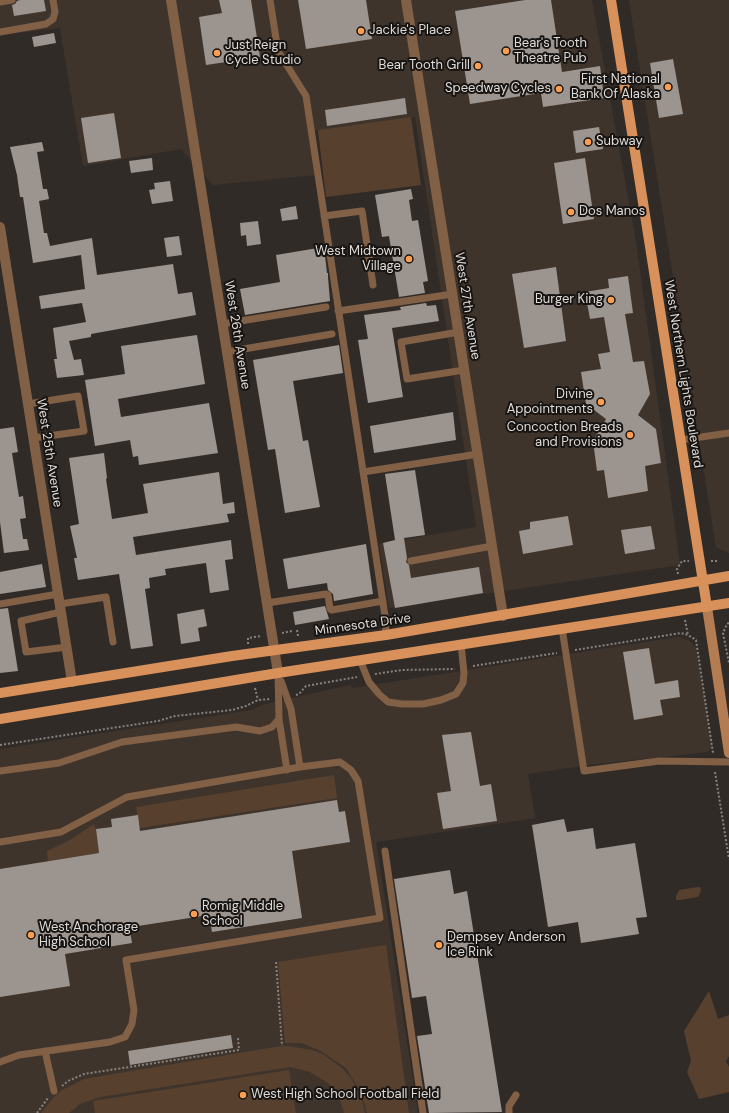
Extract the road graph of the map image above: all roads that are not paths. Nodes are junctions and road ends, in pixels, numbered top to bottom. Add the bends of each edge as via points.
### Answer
1 (12, 0) edge
2 (53, 0) edge
3 (171, 0) edge
4 (270, 0) edge
5 (406, 0) edge
6 (611, 0) edge
7 (0, 2) edge
8 (0, 32) edge
9 (324, 216) junction
10 (0, 227) edge
11 (373, 285) dead end
12 (452, 294) junction
13 (326, 307) dead end
14 (338, 311) junction
15 (222, 324) junction
16 (459, 332) junction
17 (332, 334) dead end
18 (226, 352) junction
19 (464, 370) junction
20 (28, 404) junction
21 (729, 433) edge
22 (34, 438) junction
23 (680, 440) junction
24 (478, 454) junction
25 (363, 472) junction
26 (492, 546) junction
27 (411, 561) dead end
28 (729, 576) edge
29 (702, 580) junction
30 (383, 602) junction
31 (729, 603) edge
32 (0, 604) edge
33 (60, 604) junction
34 (267, 604) junction
35 (707, 607) junction
36 (503, 616) junction
37 (562, 628) junction
38 (386, 635) junction
39 (113, 642) dead end
40 (461, 644) junction
41 (67, 647) junction
42 (274, 650) junction
43 (360, 660) junction
44 (278, 673) junction
45 (72, 682) junction
46 (0, 693) edge
47 (0, 719) edge
48 (280, 719) junction
49 (729, 753) edge
50 (729, 762) edge
51 (300, 768) junction
52 (287, 770) junction
53 (0, 771) edge
54 (0, 842) edge
55 (385, 851) dead end
56 (45, 1051) junction
57 (0, 1062) edge
58 (54, 1091) road end
59 (516, 1095) dead end
60 (423, 1113) edge
61 (509, 1113) edge

1 - 7 lane
2 - 8 lane via 55,12 46,24
3 - 15 street, West 26th Avenue
4 - 9 lane via 278,51 306,96
5 - 12 street, West 27th Avenue
6 - 23 main road, West Northern Lights Boulevard
9 - 11 lane via 362,211
9 - 14 lane
10 - 20 street, West 25th Avenue
12 - 14 lane
12 - 16 street, West 27th Avenue
13 - 15 lane
14 - 25 lane
15 - 18 street, West 26th Avenue
16 - 19 street, West 27th Avenue
16 - 19 lane via 401,342 407,379
17 - 18 lane
18 - 34 street, West 26th Avenue
19 - 24 street, West 27th Avenue
20 - 22 street, West 25th Avenue
20 - 22 lane via 78,396 84,431
21 - 23 lane
22 - 33 street, West 25th Avenue
23 - 29 main road, West Northern Lights Boulevard
24 - 25 lane
24 - 26 street, West 27th Avenue
25 - 30 lane
26 - 27 lane
26 - 36 street, West 27th Avenue
28 - 29 main road, Minnesota Drive
29 - 35 main road, West Northern Lights Boulevard
29 - 36 main road, Minnesota Drive
30 - 34 lane via 332,610 326,594
30 - 38 lane
31 - 35 main road
32 - 33 lane
33 - 39 lane via 106,597
33 - 41 street, West 25th Avenue
33 - 41 lane via 21,621 26,652
34 - 42 street, West 26th Avenue
35 - 37 main road
35 - 49 main road, West Northern Lights Boulevard
36 - 38 main road, Minnesota Drive
37 - 40 main road
37 - 50 lane via 584,771 659,761
38 - 42 main road, Minnesota Drive
40 - 43 main road
40 - 43 lane via 463,683 456,694 423,704 388,702 366,676
41 - 45 street, West 25th Avenue
42 - 44 street, West 26th Avenue
42 - 45 main road, Minnesota Drive
43 - 44 main road
44 - 47 main road
44 - 48 lane
44 - 51 lane via 291,709
45 - 46 main road, Minnesota Drive
48 - 52 lane
48 - 53 lane via 272,727 260,731 236,727 122,742 60,763
51 - 52 lane
51 - 56 lane via 340,762 351,770 358,781 380,918 126,960 134,1010 132,1024 125,1037 110,1042
52 - 54 lane via 127,797 61,832
55 - 60 lane
56 - 57 lane via 19,1055
56 - 58 lane
59 - 61 lane via 509,1106

